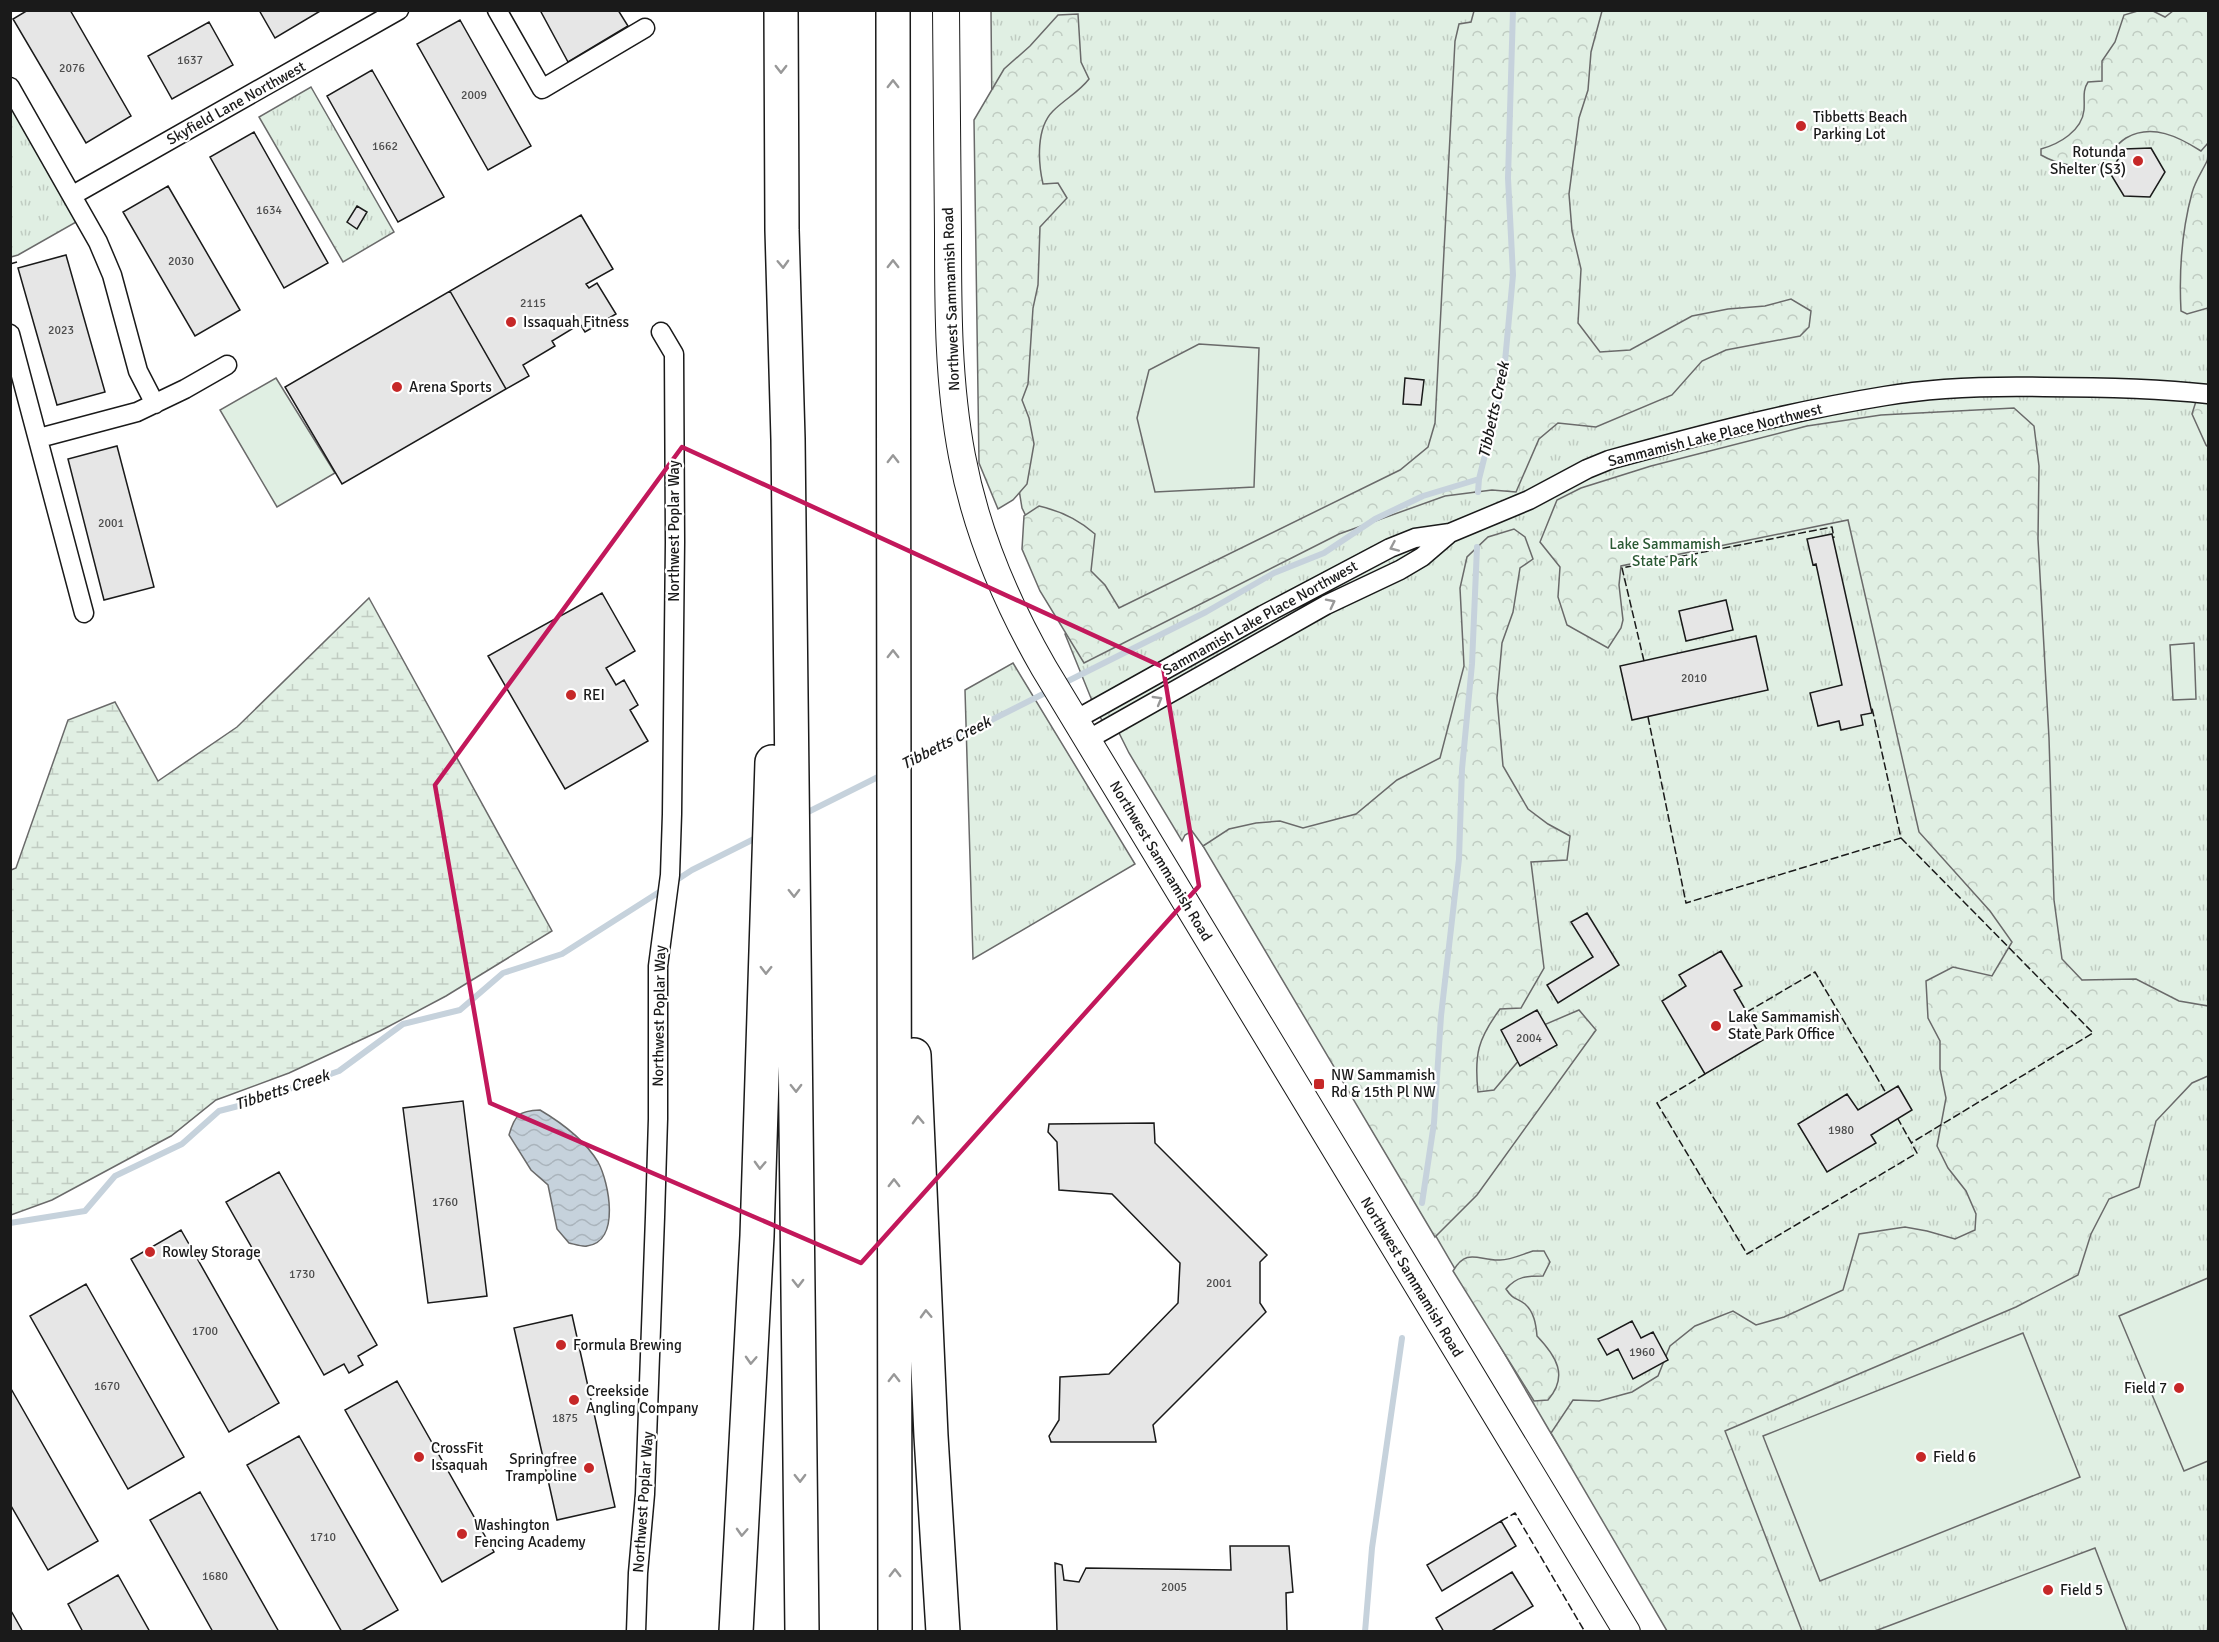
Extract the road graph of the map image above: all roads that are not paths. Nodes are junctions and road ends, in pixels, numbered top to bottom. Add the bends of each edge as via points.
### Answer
1 (399, 10) edge
2 (497, 10) edge
3 (781, 10) edge
4 (893, 10) edge
5 (946, 10) edge
6 (645, 28) dead end
7 (10, 87) edge
8 (73, 195) junction
9 (661, 332) dead end
10 (10, 334) edge
11 (227, 365) dead end
12 (2208, 394) edge
13 (155, 404) junction
14 (39, 438) junction
15 (84, 613) dead end
16 (1075, 720) junction
17 (894, 784) junction
18 (781, 842) junction
19 (931, 1436) junction
20 (636, 1632) edge
21 (736, 1632) edge
22 (802, 1632) edge
23 (895, 1632) edge
24 (933, 1632) edge
25 (943, 1632) edge
26 (1627, 1632) edge

1 - 8 street, Skyfield Lane Northwest
2 - 6 street via 542,89
3 -> 18 highway via 788,439
17 -> 4 highway
5 - 16 street, Northwest Sammamish Road via 948,315 958,432 969,488 993,562 1020,624
7 - 8 street
8 - 13 street via 112,275 138,371
9 - 20 street, Northwest Poplar Way via 674,354 670,875 658,966 656,1206
10 - 14 street
11 - 13 street
12 - 16 street, Sammamish Lake Place Northwest via 2106,387 1988,386 1887,395 1773,417 1610,460 1450,533 1415,538 1390,548
13 - 14 street
14 - 15 street
16 - 26 street, Northwest Sammamish Road
19 -> 17 highway via 918,1105
23 -> 17 highway
18 -> 21 highway
18 -> 22 highway
19 - 24 highway
19 - 25 highway

